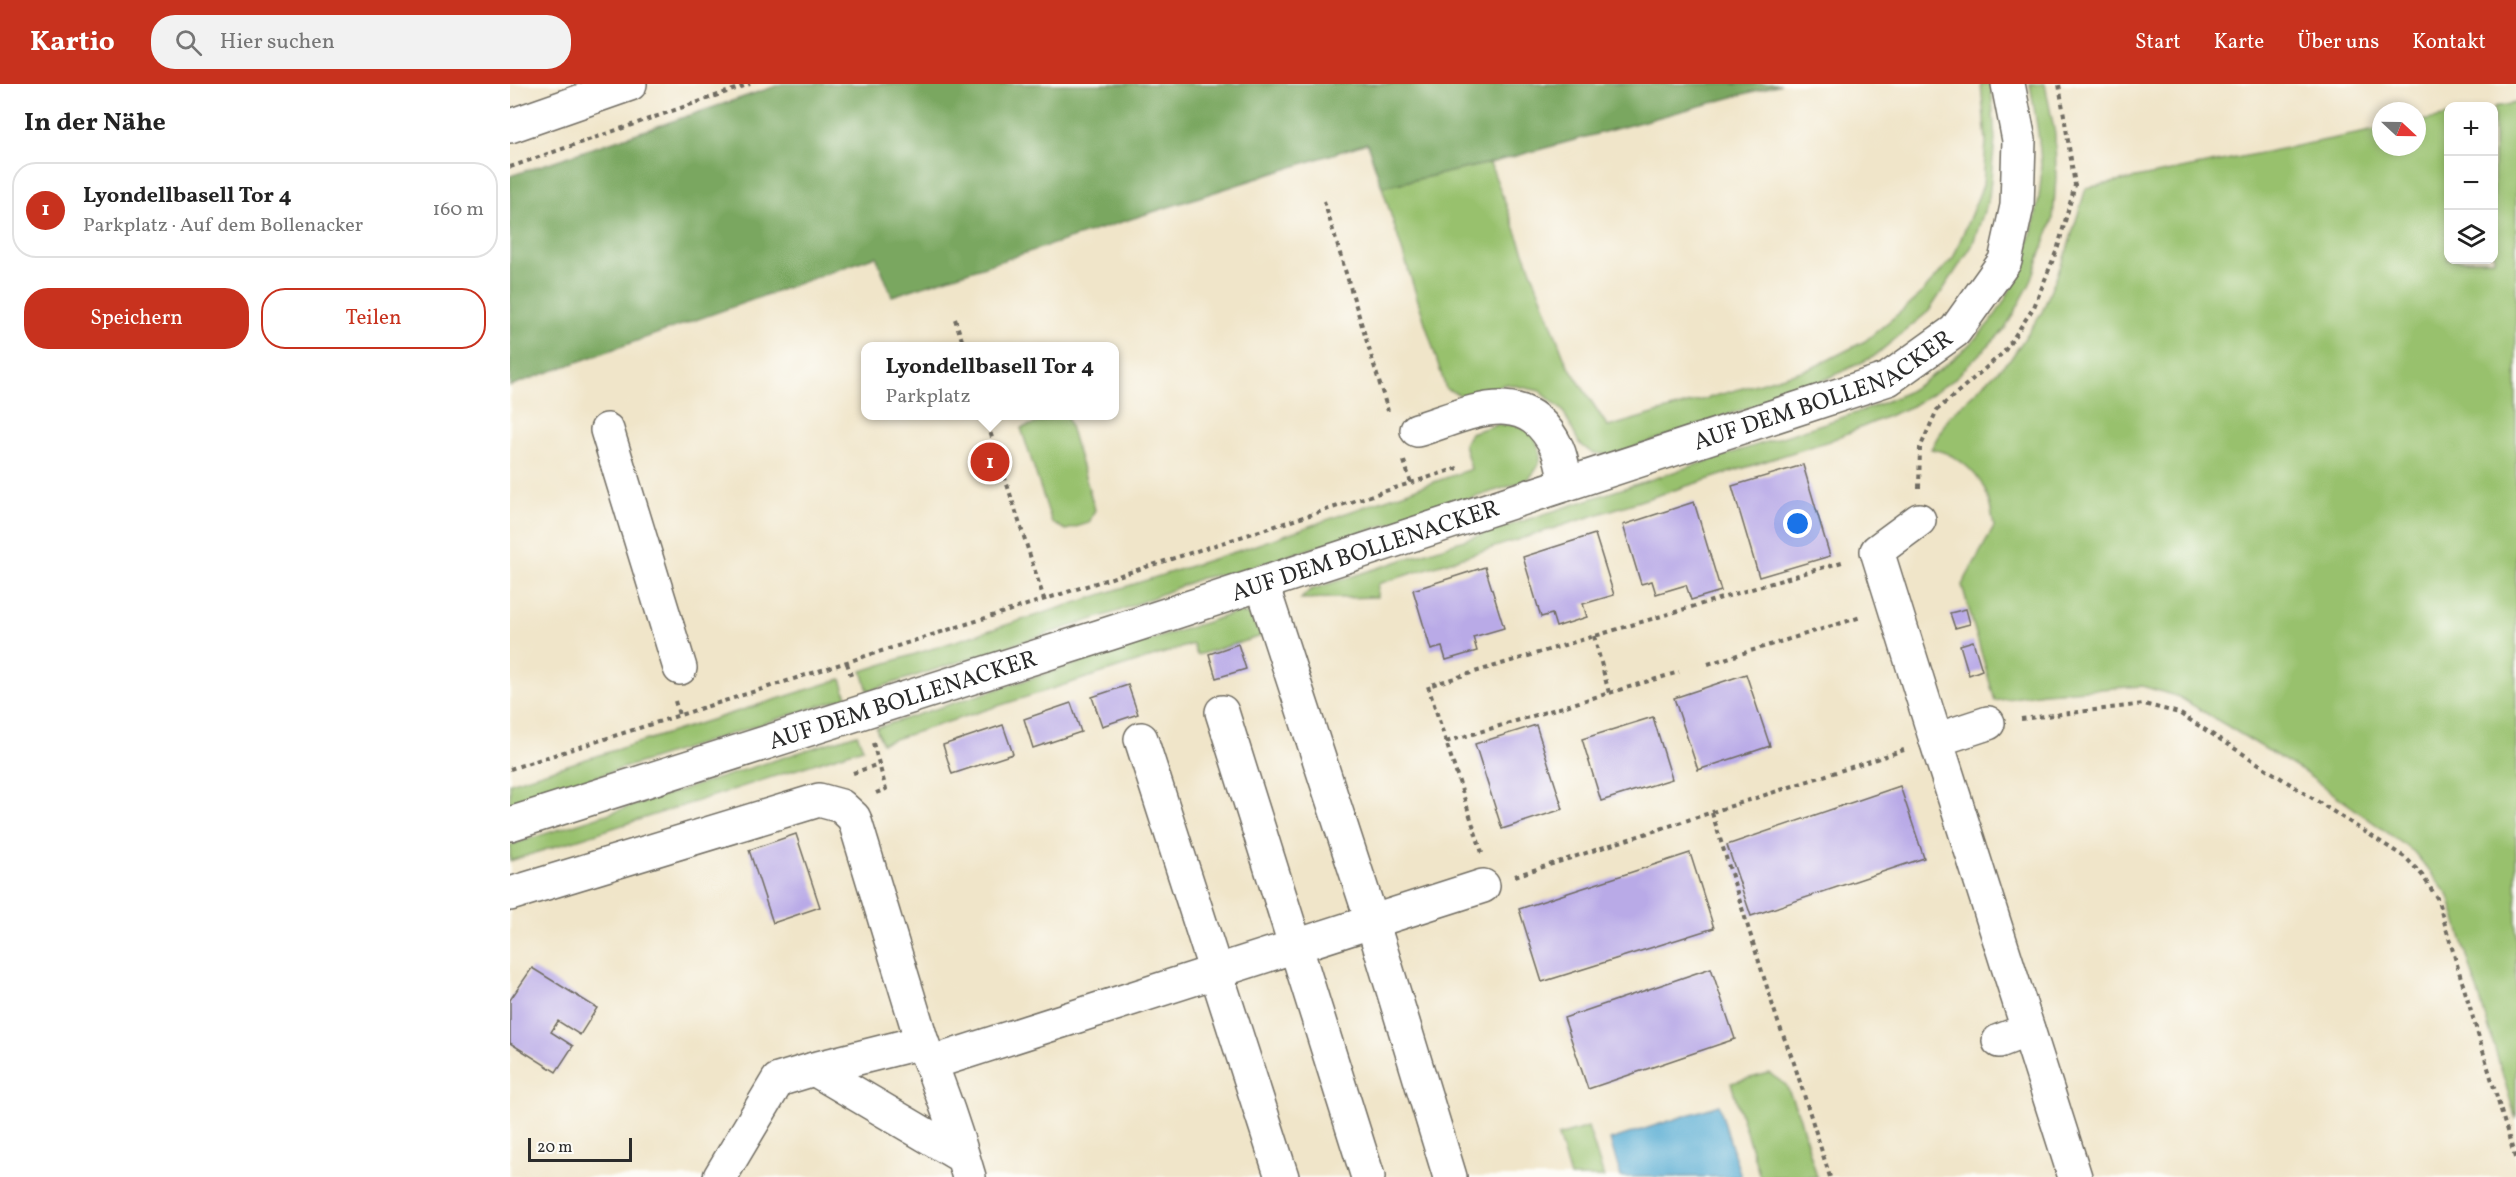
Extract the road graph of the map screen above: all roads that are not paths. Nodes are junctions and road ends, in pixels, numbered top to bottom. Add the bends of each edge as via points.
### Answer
1 (630, 84) edge
2 (2008, 84) edge
3 (510, 126) edge
4 (607, 430) dead end
5 (1403, 433) road end
6 (1566, 484) junction
7 (1919, 520) dead end
8 (1262, 584) junction
9 (680, 668) dead end
10 (1222, 712) dead end
11 (1988, 723) road end
12 (1141, 739) dead end
13 (1936, 740) junction
14 (510, 824) edge
15 (1488, 885) road end
16 (518, 891) edge
17 (1372, 921) junction
18 (1294, 947) junction
19 (1216, 972) junction
20 (927, 1052) junction
21 (814, 1069) junction
22 (966, 1167) edge
23 (720, 1177) edge
24 (1282, 1177) edge
25 (1368, 1177) edge
26 (1450, 1177) edge
27 (2074, 1177) edge

1 - 3 street
2 - 6 street, AUF DEM BOLLENACKER via 2019,140 2018,206 2005,261 1956,331 1888,379
4 - 9 street
5 - 6 street via 1491,407 1519,409 1541,424 1558,449
6 - 8 street, AUF DEM BOLLENACKER
7 - 13 street via 1877,551
8 - 14 street, AUF DEM BOLLENACKER
8 - 17 street
10 - 18 street
11 - 13 street
12 - 19 street
13 - 27 street via 2013,1035
15 - 17 street
16 - 20 street via 819,800 841,806 854,818
17 - 18 street
17 - 26 street
18 - 19 street
18 - 25 street
19 - 20 street
19 - 24 street
20 - 21 street
20 - 22 street
21 - 22 street
21 - 23 street via 778,1080

